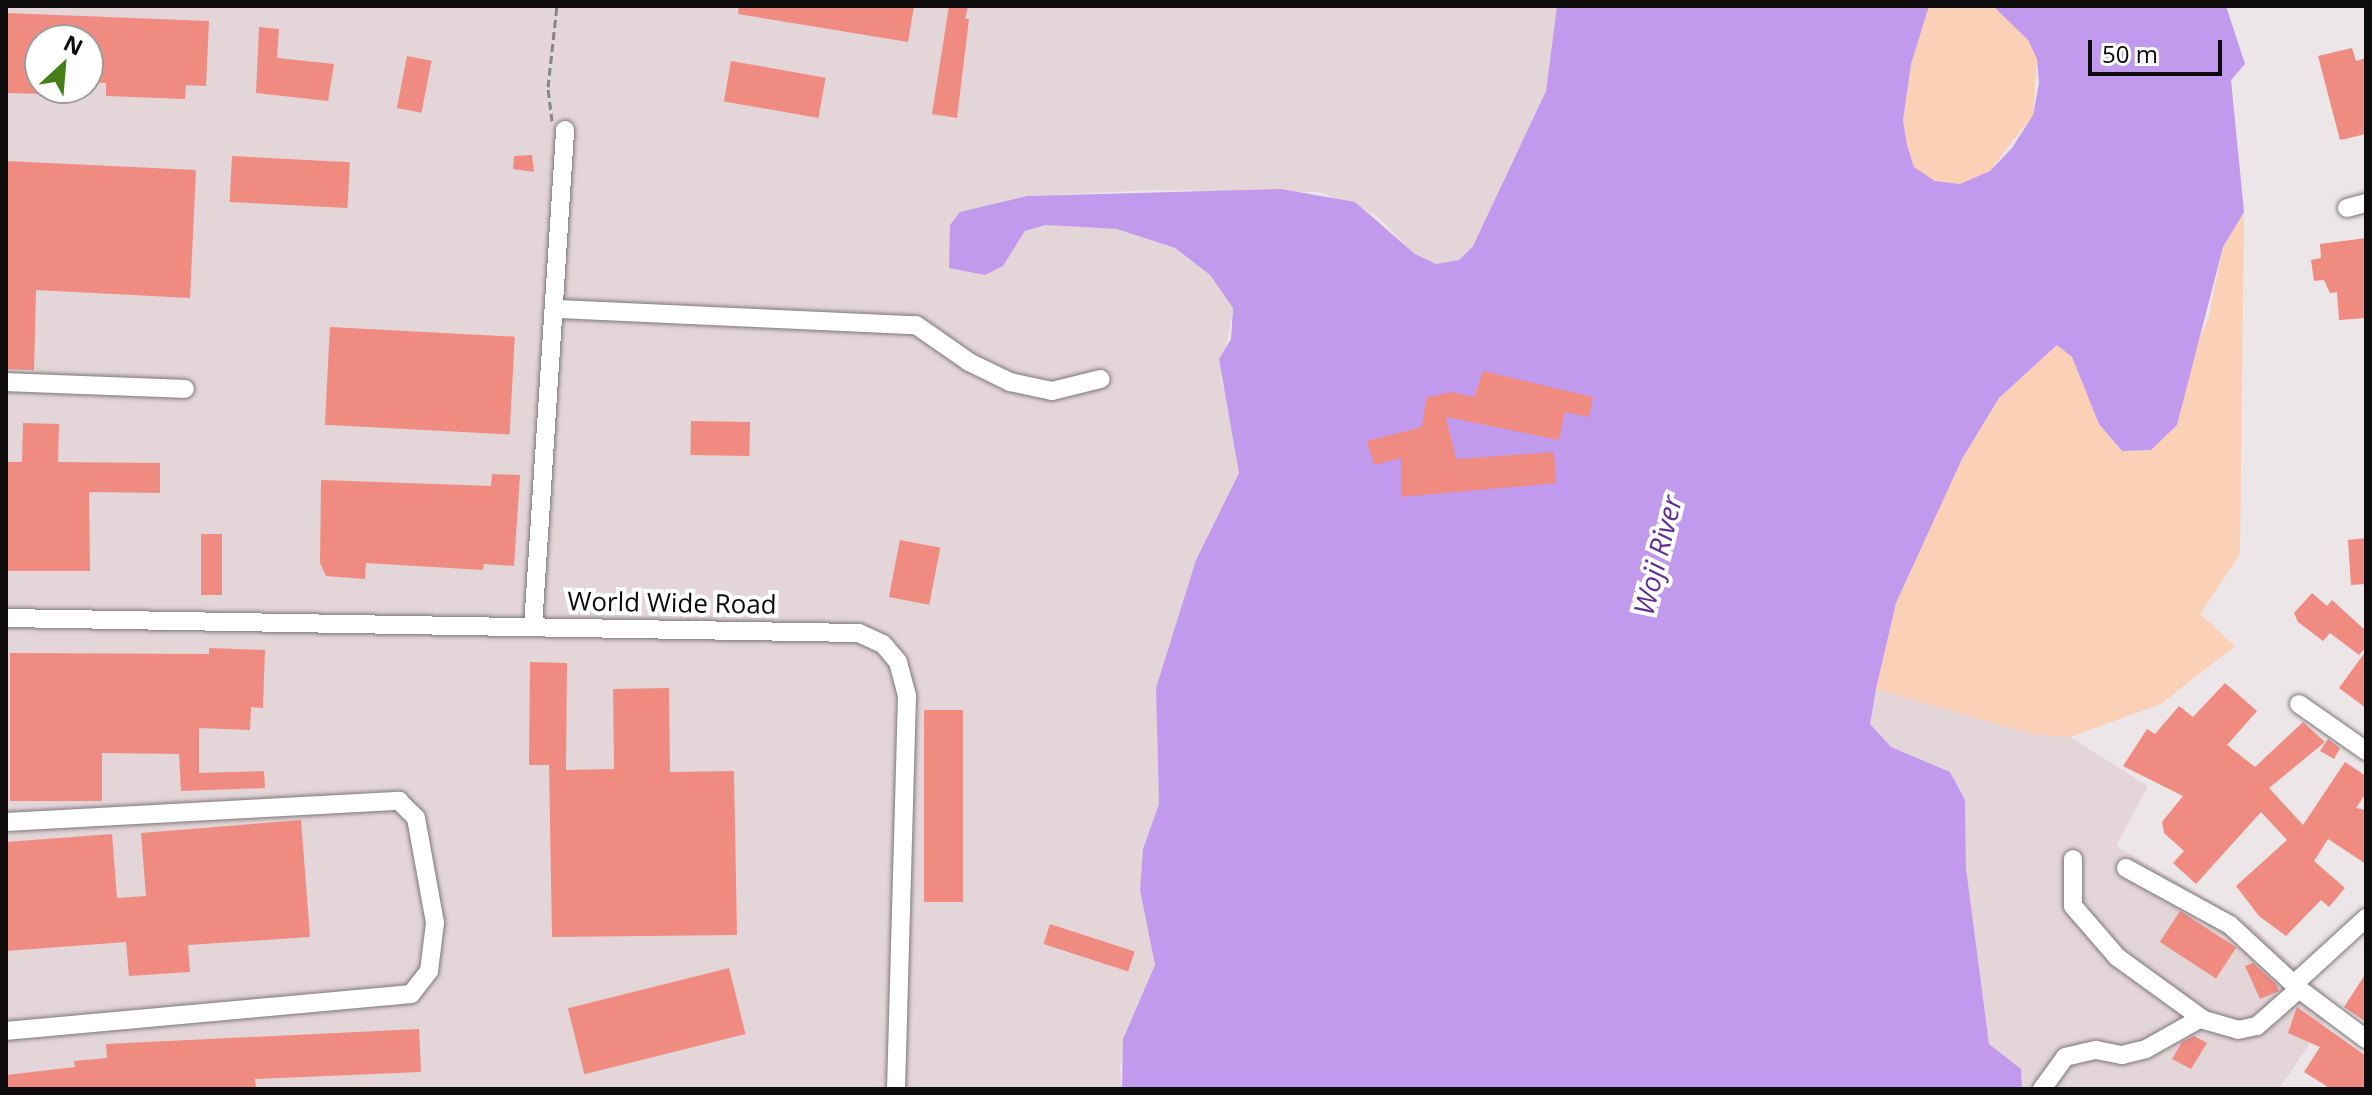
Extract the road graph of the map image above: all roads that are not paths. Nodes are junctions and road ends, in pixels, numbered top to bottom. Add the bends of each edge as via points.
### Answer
1 (565, 130) road end
2 (2366, 203) edge
3 (2347, 208) dead end
4 (557, 309) junction
5 (1101, 379) dead end
6 (6, 382) edge
7 (185, 389) dead end
8 (6, 618) edge
9 (533, 627) junction
10 (2299, 704) dead end
11 (2366, 751) edge
12 (6, 822) edge
13 (2073, 859) dead end
14 (2126, 868) dead end
15 (2366, 918) edge
16 (2296, 986) junction
17 (2201, 1018) junction
18 (6, 1031) edge
19 (2366, 1039) edge
20 (896, 1089) edge
21 (2042, 1089) edge

1 - 4 street
2 - 3 street
4 - 5 street via 916,325 969,362 1010,382 1052,391
4 - 9 street
6 - 7 street
8 - 9 street, World Wide Road
9 - 20 street, World Wide Road via 859,633 883,644 898,662 907,696
10 - 11 street
12 - 18 street via 399,801 416,818 435,923 429,971 411,994
13 - 17 street via 2073,906 2117,957
14 - 16 street via 2230,925
15 - 16 street
16 - 17 street via 2257,1026 2238,1030
16 - 19 street
17 - 21 street via 2146,1049 2065,1057

